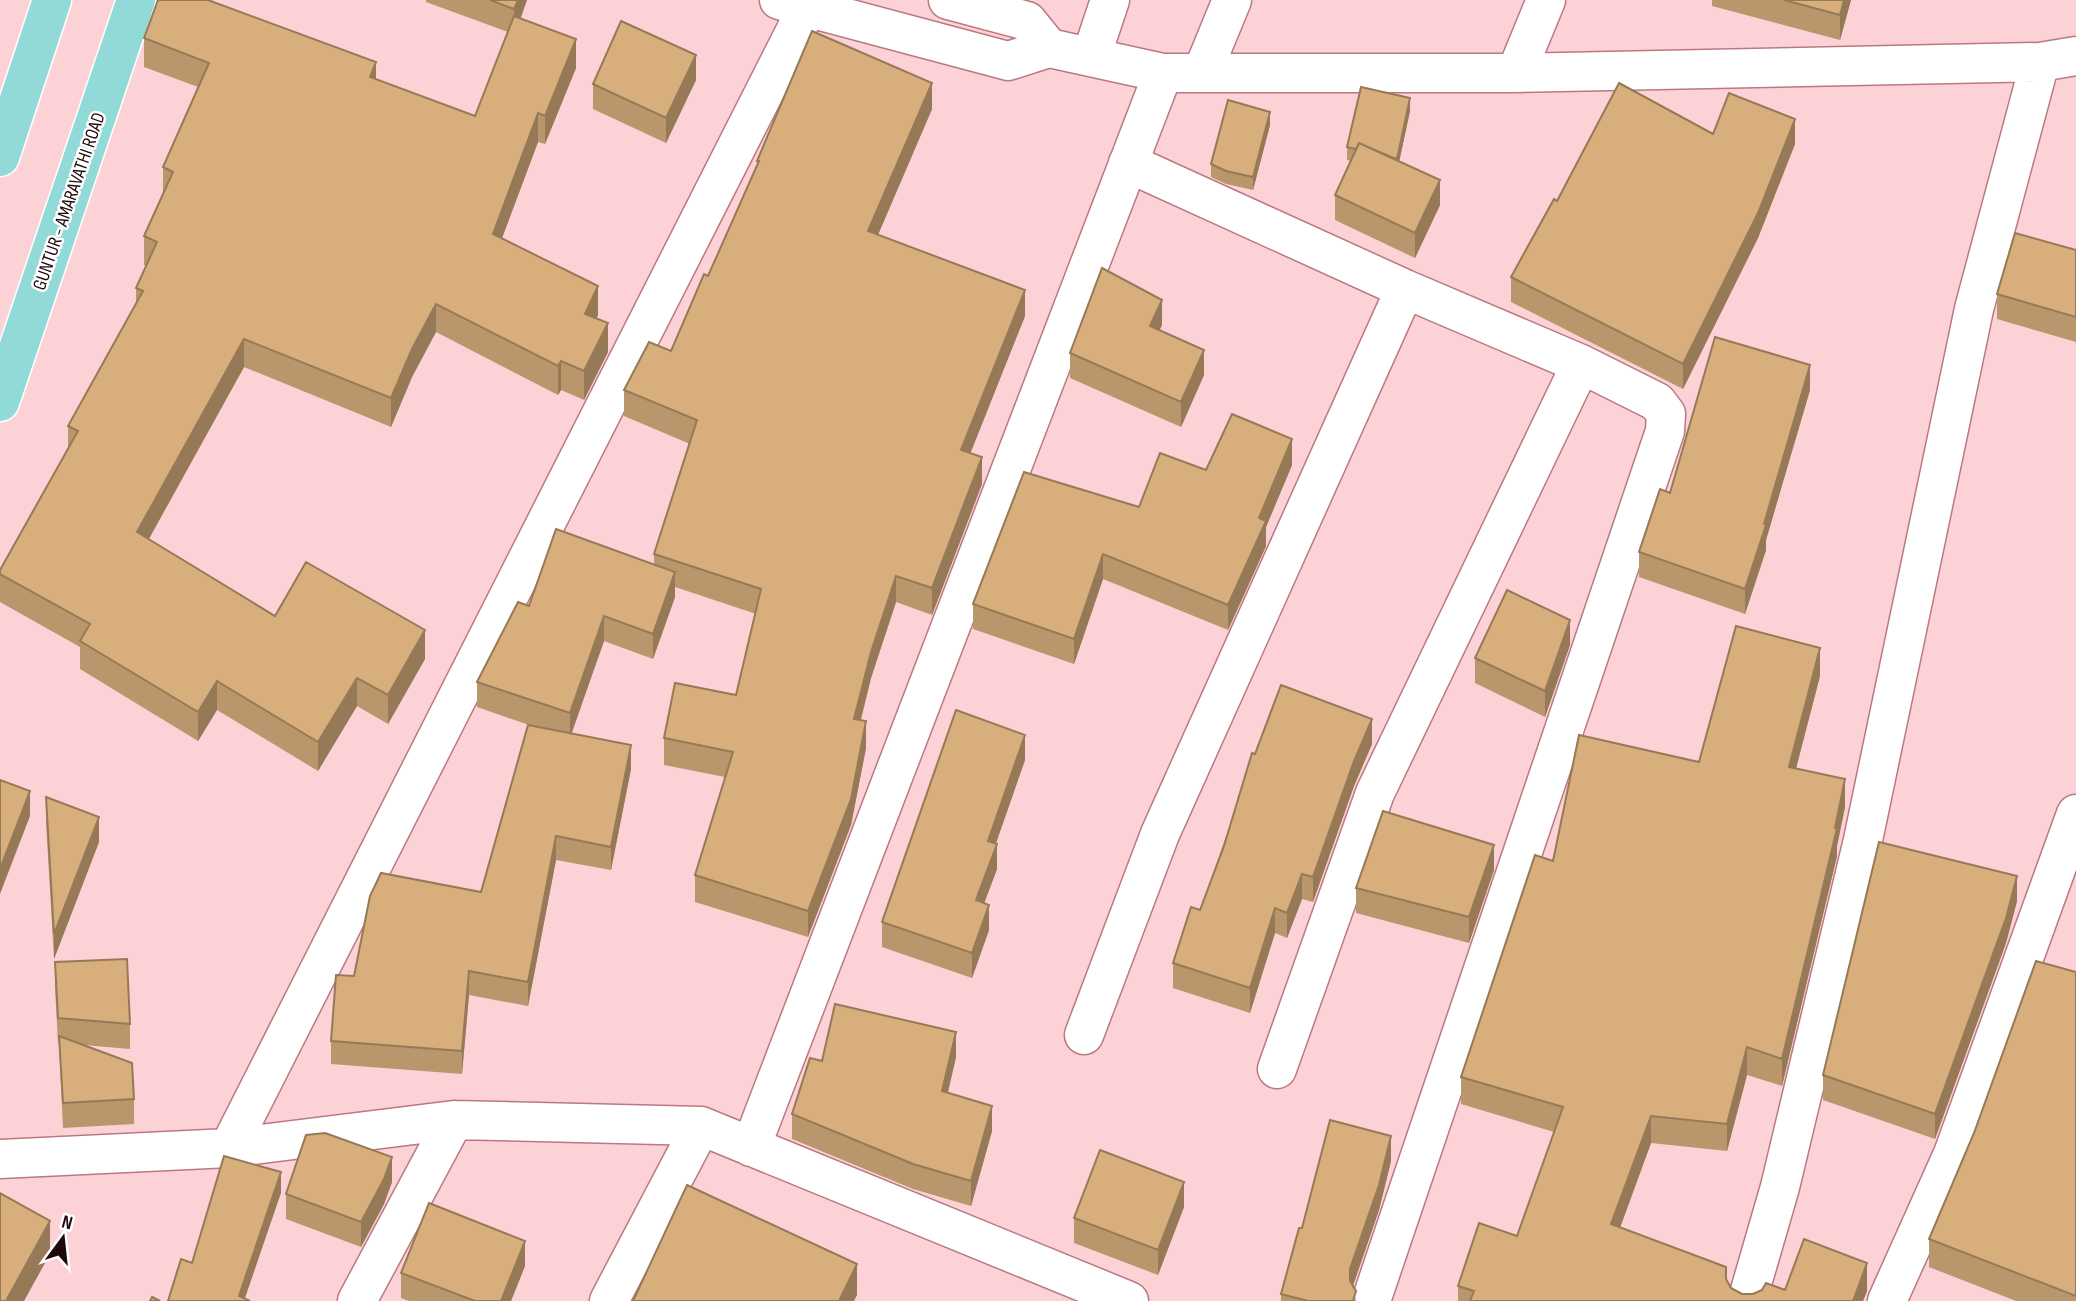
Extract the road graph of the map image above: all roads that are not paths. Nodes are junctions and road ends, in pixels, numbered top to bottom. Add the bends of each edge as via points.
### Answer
1 (52, 0) edge
2 (136, 0) edge
3 (948, 0) edge
4 (1110, 0) edge
5 (1232, 0) edge
6 (1546, 0) edge
7 (793, 4) edge
8 (1049, 48) junction
9 (1091, 57) junction
10 (2058, 59) edge
11 (1163, 73) junction
12 (1202, 73) junction
13 (1516, 73) junction
14 (0, 157) edge
15 (1128, 163) junction
16 (1405, 289) junction
17 (1581, 364) junction
18 (0, 402) edge
19 (2076, 814) edge
20 (1084, 1035) dead end
21 (1277, 1069) dead end
22 (454, 1120) junction
23 (701, 1126) junction
24 (751, 1147) junction
25 (229, 1148) junction
26 (0, 1159) edge
27 (358, 1301) edge
28 (609, 1301) edge
29 (1129, 1301) edge
30 (1371, 1301) edge
31 (1747, 1301) edge
32 (1887, 1301) edge

1 - 14 main road
2 - 18 main road, GUNTUR - AMARAVATHI ROAD
3 - 8 street via 1027,21
4 - 9 street
5 - 12 street
6 - 13 street
7 - 8 street via 1008,61
7 - 25 street
8 - 9 street
9 - 11 street
10 - 13 street
10 - 31 street via 1974,309 1863,840 1783,1174
11 - 12 street
11 - 15 street
12 - 13 street
15 - 16 street
15 - 24 street
16 - 17 street
16 - 20 street via 1160,834
17 - 21 street via 1375,793
17 - 30 street via 1657,402 1666,414 1665,431
19 - 32 street via 1953,1154
22 - 23 street
22 - 25 street
22 - 27 street
23 - 24 street
23 - 28 street
24 - 29 street
25 - 26 street

